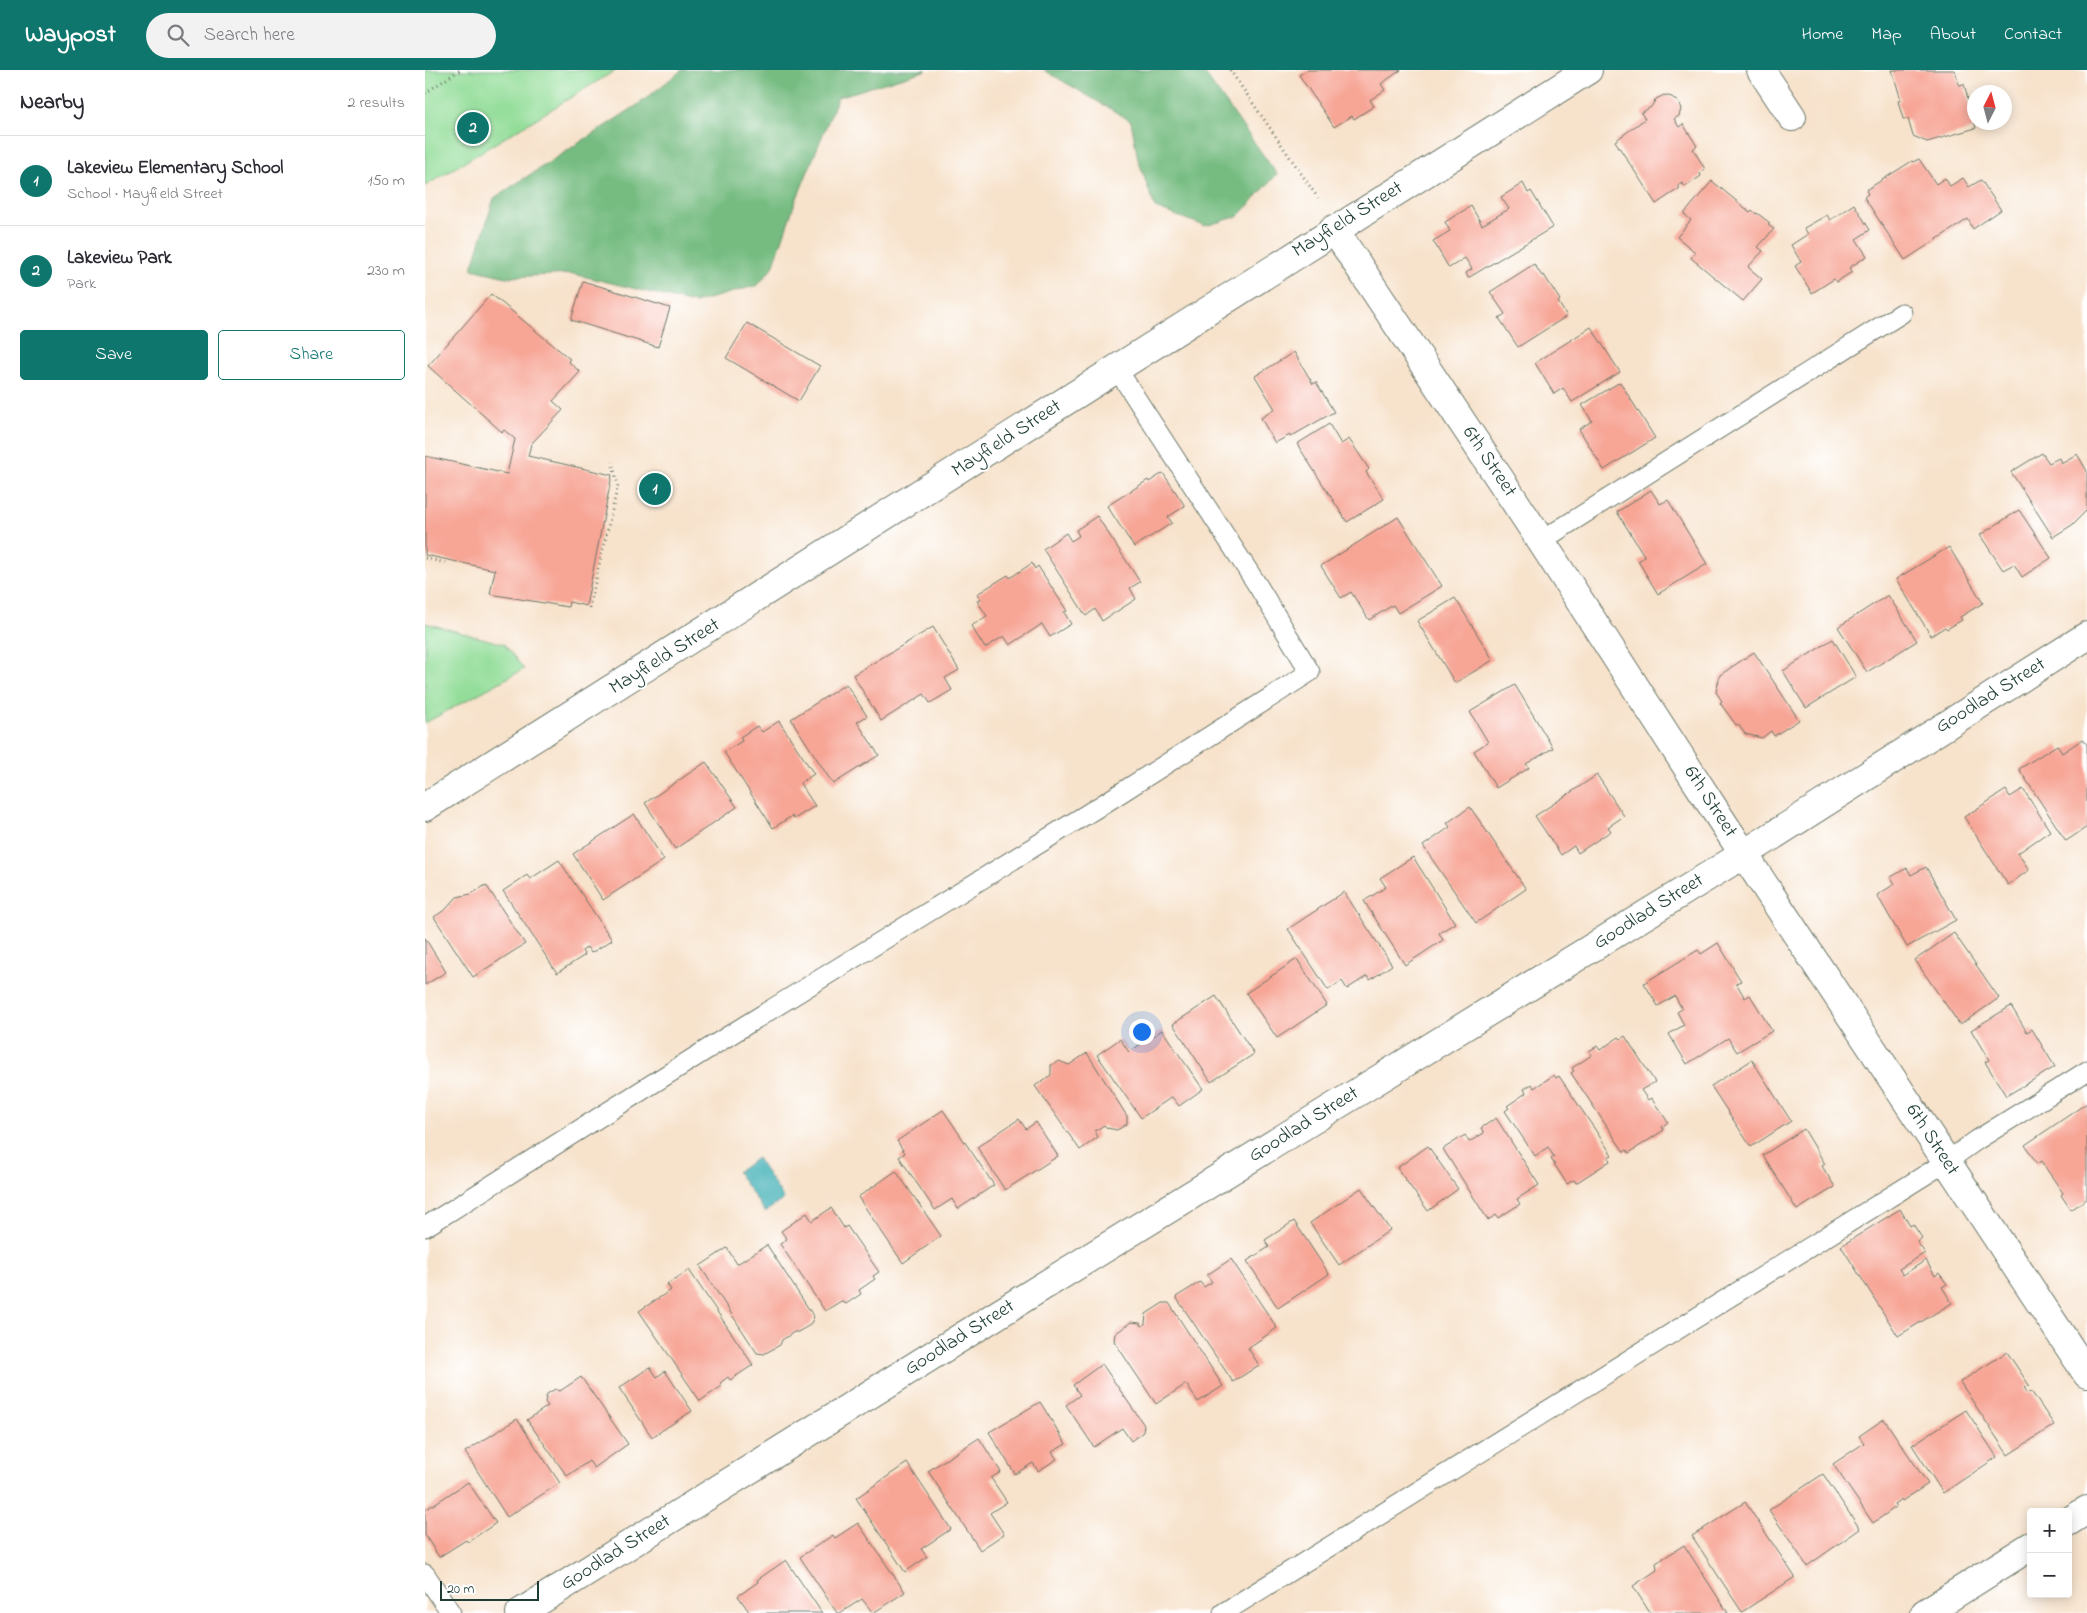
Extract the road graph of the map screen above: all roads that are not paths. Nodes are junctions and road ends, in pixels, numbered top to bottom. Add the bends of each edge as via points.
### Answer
1 (1588, 70) edge
2 (1761, 70) edge
3 (1792, 116) dead end
4 (1334, 229) junction
5 (1902, 313) dead end
6 (1117, 369) junction
7 (1541, 541) junction
8 (2087, 636) edge
9 (425, 807) edge
10 (1743, 854) junction
11 (2087, 1071) edge
12 (1946, 1162) junction
13 (425, 1227) edge
14 (2087, 1374) edge
15 (2087, 1510) edge
16 (2072, 1519) edge
17 (2027, 1549) edge
18 (425, 1574) edge
19 (451, 1613) edge
20 (520, 1613) edge
21 (1223, 1613) edge
22 (1925, 1613) edge

1 - 4 street, Mayfield Street
2 - 3 street
4 - 6 street, Mayfield Street
4 - 7 street, 6th Street
5 - 7 lane
6 - 9 street, Mayfield Street
6 - 13 lane via 1310,672
7 - 10 street, 6th Street
8 - 10 street, Goodlad Street
10 - 12 street, 6th Street
10 - 20 street, Goodlad Street
11 - 12 lane
12 - 14 street, 6th Street
12 - 21 lane
15 - 16 street
17 - 22 street
18 - 19 lane

